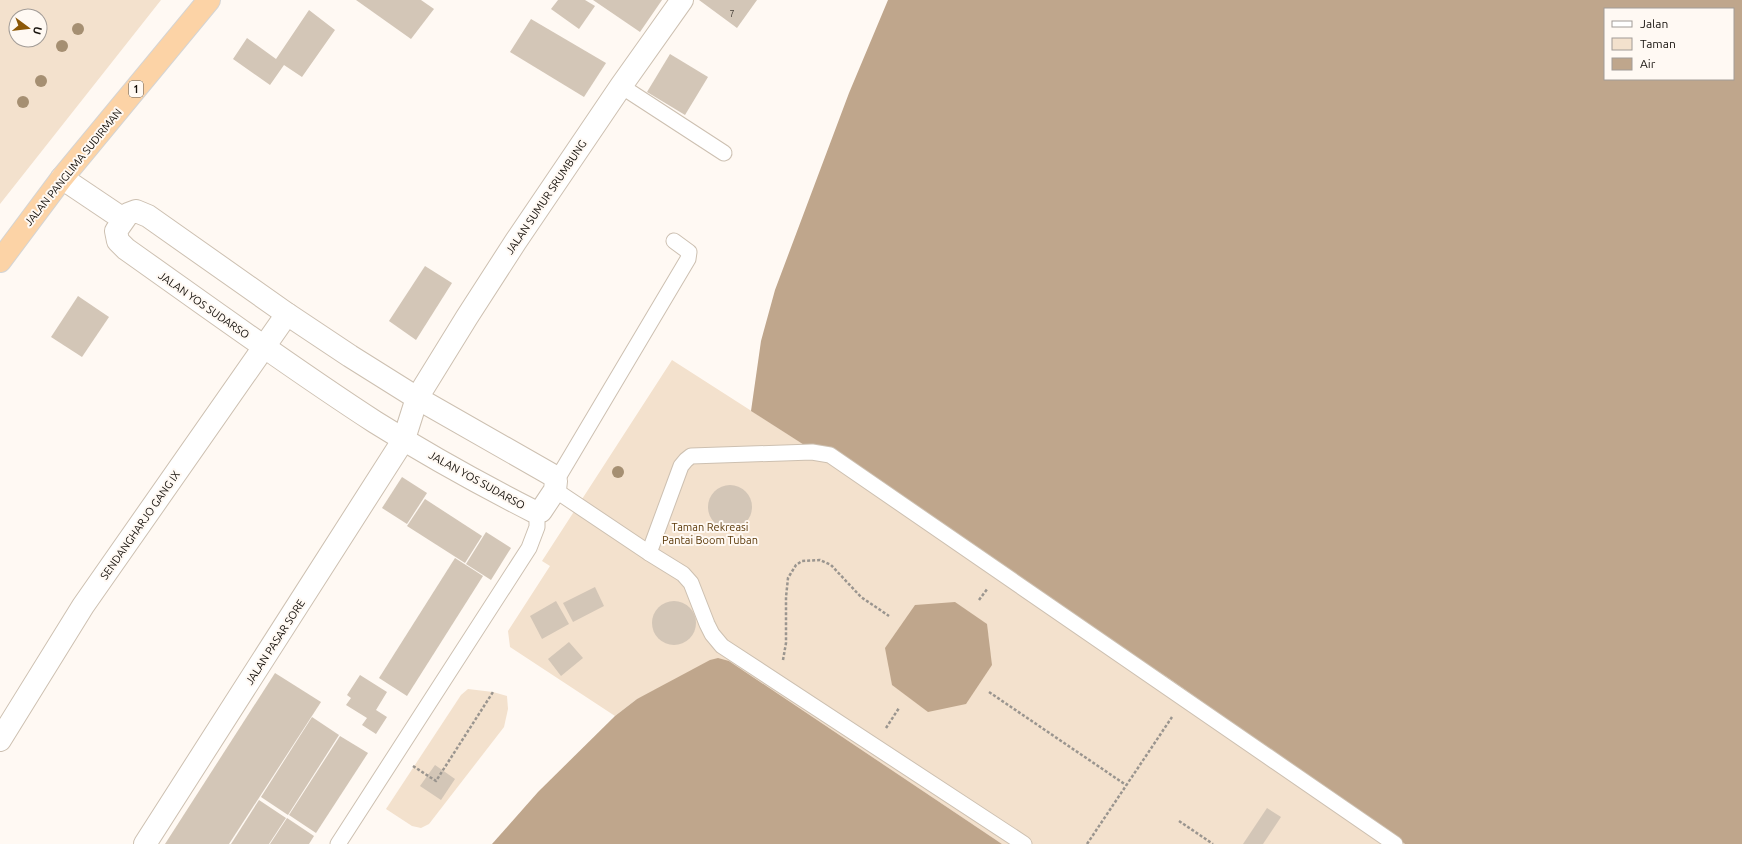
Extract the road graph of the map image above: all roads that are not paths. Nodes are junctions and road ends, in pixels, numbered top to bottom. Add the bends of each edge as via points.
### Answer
1 (209, 0) edge
2 (682, 0) edge
3 (621, 86) junction
4 (724, 153) dead end
5 (62, 178) junction
6 (123, 219) junction
7 (674, 240) dead end
8 (0, 261) edge
9 (287, 314) junction
10 (264, 347) junction
11 (417, 398) junction
12 (404, 439) junction
13 (556, 485) junction
14 (537, 512) junction
15 (649, 553) junction
16 (0, 740) edge
17 (145, 844) edge
18 (338, 844) edge
19 (1024, 844) edge
20 (1395, 844) edge

1 - 5 highway, JALAN PANGLIMA SUDIRMAN / 1
2 - 3 street, JALAN SUMUR SRUMBUNG
3 - 4 lane
3 - 11 street, JALAN SUMUR SRUMBUNG via 516,241
5 - 6 street
5 - 8 highway, JALAN PANGLIMA SUDIRMAN / 1
6 - 9 street via 136,211 148,216
6 - 10 street, JALAN YOS SUDARSO via 116,231 121,246
7 - 13 lane via 688,250 688,259
9 - 10 street, SENDANGHARJO GANG IX
9 - 11 street
10 - 12 street, JALAN YOS SUDARSO
10 - 16 street, SENDANGHARJO GANG IX via 83,606
11 - 12 street, JALAN SUMUR SRUMBUNG
11 - 13 street via 550,473
12 - 14 street, JALAN YOS SUDARSO
12 - 17 street, JALAN PASAR SORE
13 - 14 street, JALAN YOS SUDARSO via 543,508
13 - 15 lane
14 - 18 lane via 537,527 529,548
15 - 19 lane via 683,574 691,583 707,624 722,646
15 - 20 lane via 681,466 691,456 812,452 830,455

